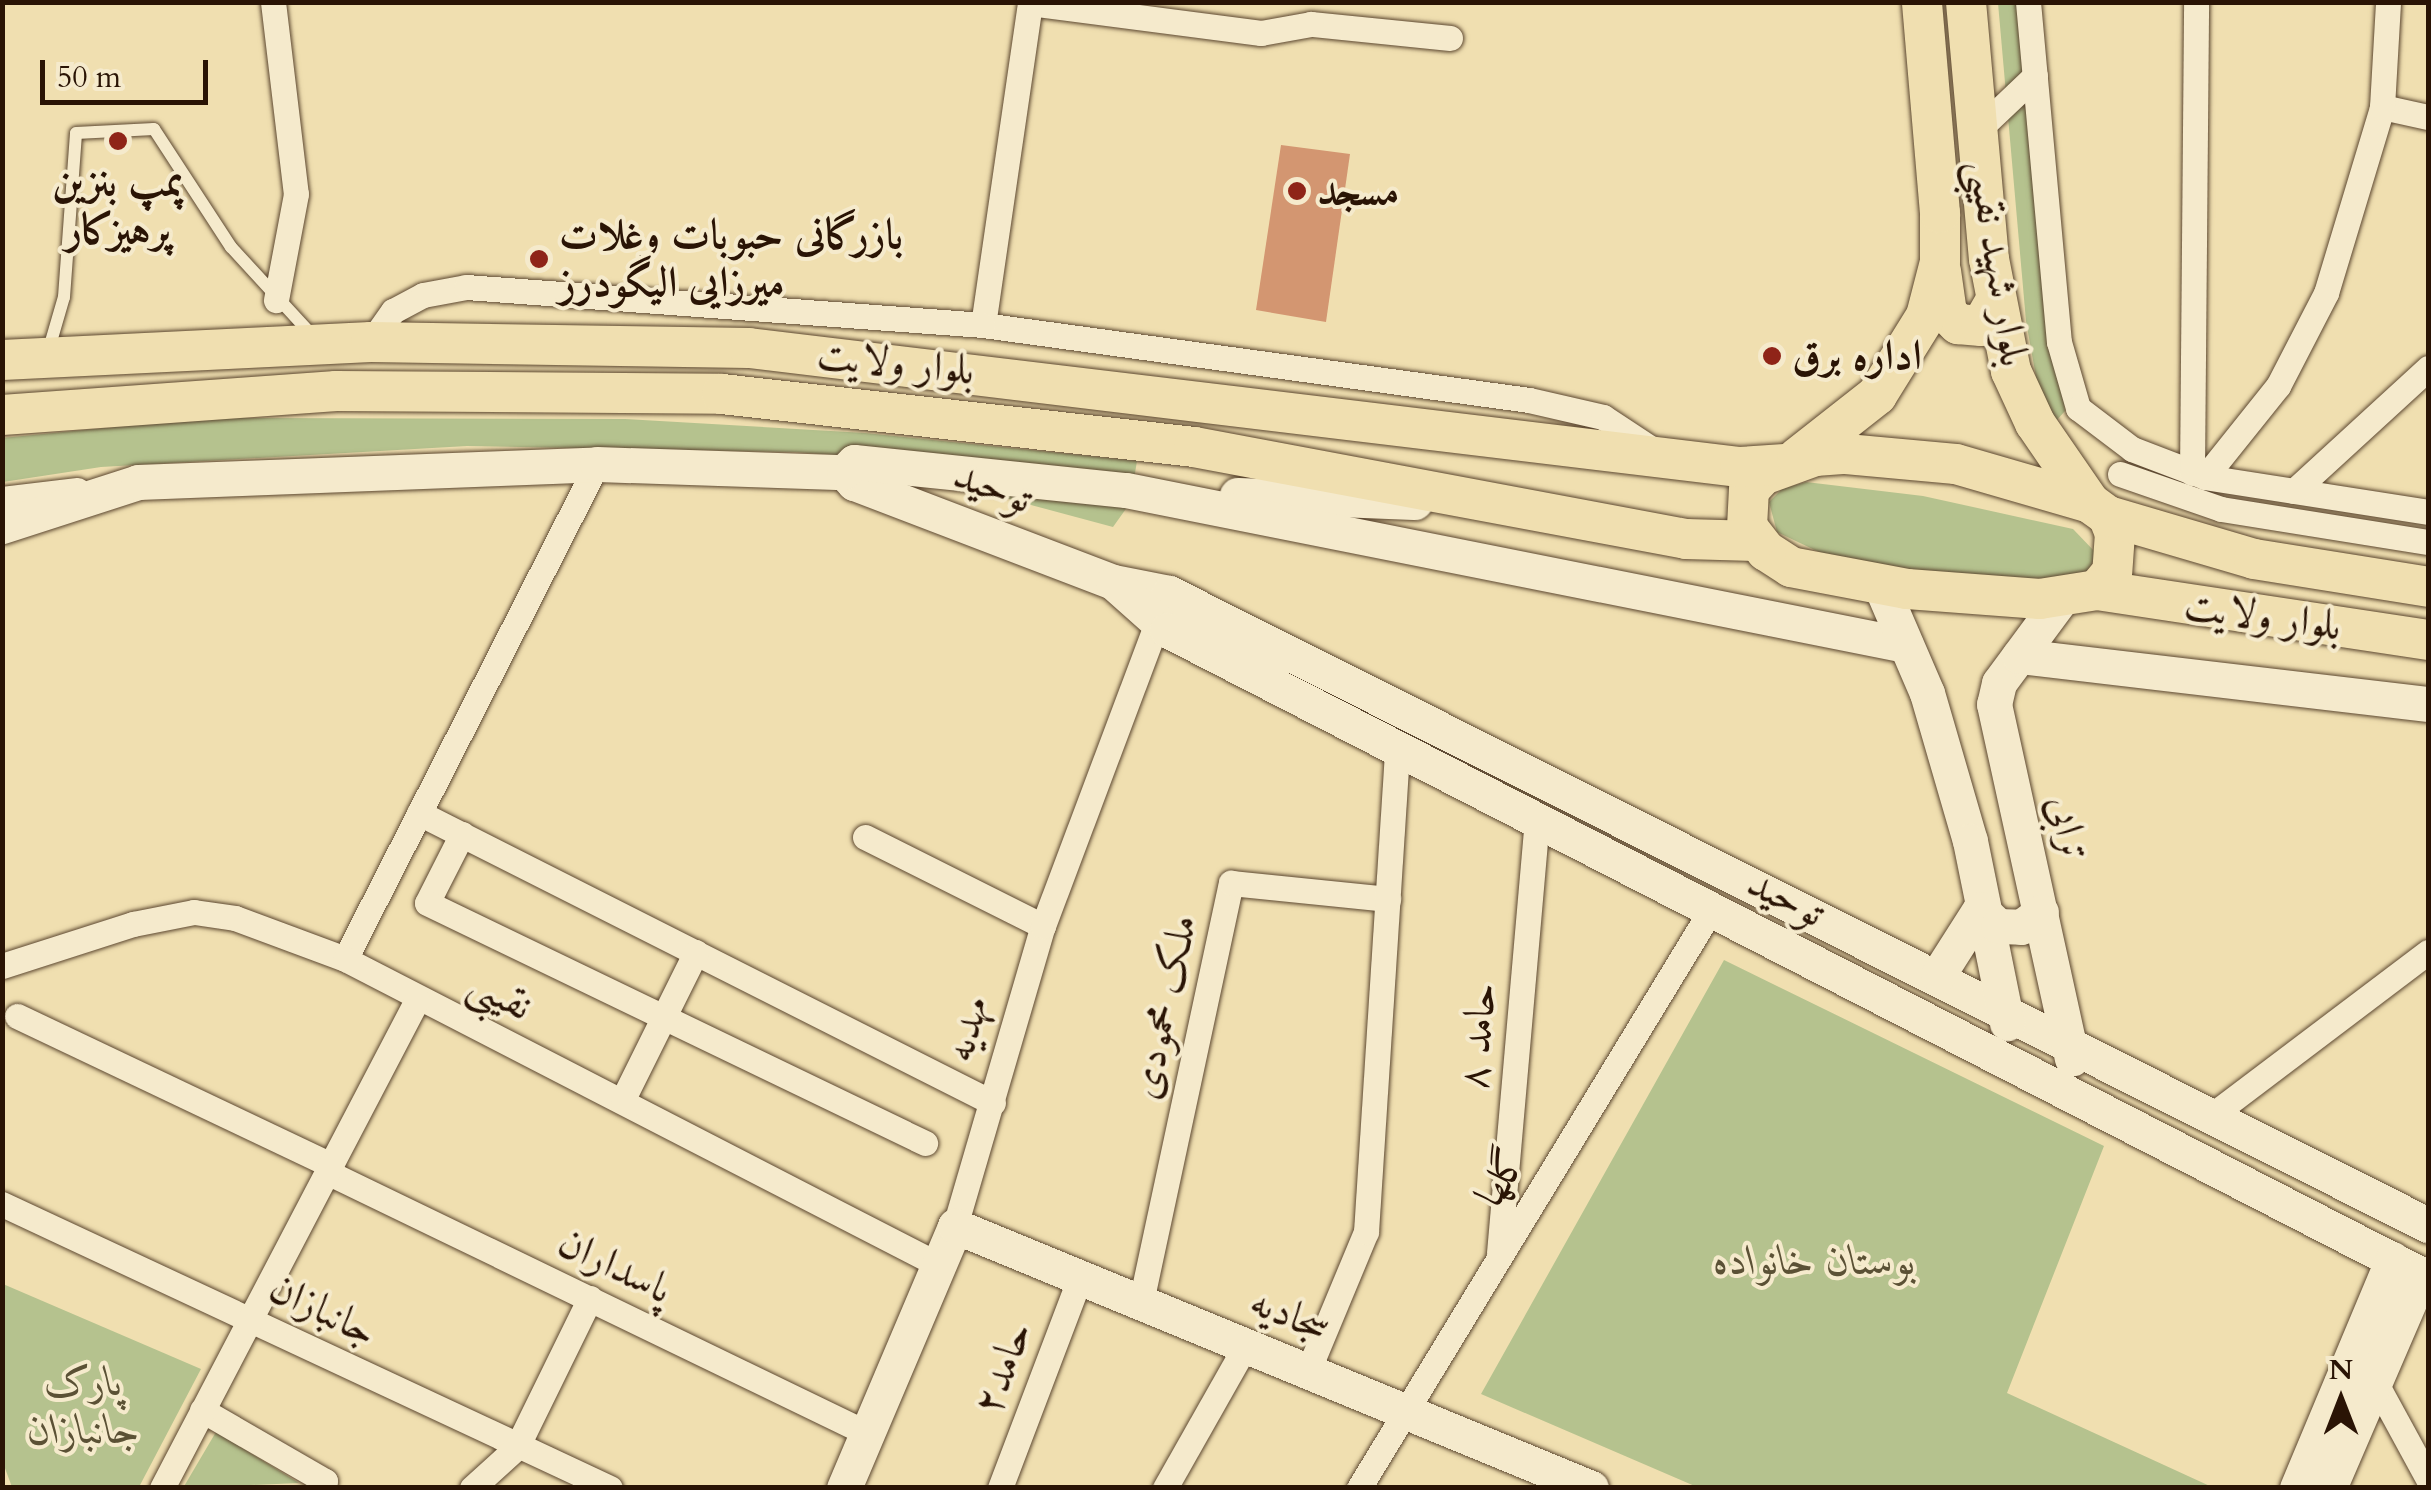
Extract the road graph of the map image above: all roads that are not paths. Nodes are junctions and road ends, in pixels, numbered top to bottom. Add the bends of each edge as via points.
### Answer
1 (273, 2) edge
2 (1922, 2) edge
3 (1966, 2) edge
4 (2028, 2) edge
5 (2196, 2) edge
6 (2388, 2) edge
7 (1450, 38) dead end
8 (2034, 76) junction
9 (2382, 107) junction
10 (2428, 117) edge
11 (1977, 130) junction
12 (1940, 262) junction
13 (276, 300) junction
14 (1996, 300) junction
15 (983, 324) junction
16 (371, 342) junction
17 (320, 343) junction
18 (46, 359) junction
19 (2, 360) edge
20 (2428, 368) edge
21 (2, 415) edge
22 (2132, 449) junction
23 (1664, 458) junction
24 (1788, 463) junction
25 (598, 464) junction
26 (844, 472) junction
27 (2120, 474) junction
28 (2199, 475) junction
29 (138, 482) junction
30 (1126, 490) junction
31 (2294, 491) junction
32 (2, 499) edge
33 (1536, 506) junction
34 (2099, 510) junction
35 (2428, 512) edge
36 (2, 526) edge
37 (1755, 541) junction
38 (2428, 542) edge
39 (1880, 584) junction
40 (2428, 587) edge
41 (2080, 593) junction
42 (1162, 608) junction
43 (2428, 640) edge
44 (1906, 645) junction
45 (2019, 656) junction
46 (2428, 704) edge
47 (1397, 750) junction
48 (418, 812) junction
49 (1537, 822) junction
50 (462, 834) junction
51 (865, 838) dead end
52 (1388, 899) junction
53 (1710, 910) junction
54 (1980, 910) junction
55 (2041, 912) junction
56 (1043, 926) junction
57 (696, 952) junction
58 (2428, 952) edge
59 (346, 959) junction
60 (2, 966) edge
61 (1938, 975) junction
62 (417, 1000) junction
63 (2006, 1008) junction
64 (16, 1016) dead end
65 (662, 1016) junction
66 (2070, 1046) junction
67 (2008, 1062) junction
68 (623, 1099) junction
69 (2079, 1099) junction
70 (993, 1103) junction
71 (2211, 1116) junction
72 (926, 1143) dead end
73 (329, 1168) junction
74 (2, 1204) edge
75 (2428, 1224) edge
76 (955, 1226) junction
77 (1499, 1258) junction
78 (939, 1265) junction
79 (2416, 1267) edge
80 (1080, 1277) junction
81 (590, 1298) junction
82 (1142, 1302) junction
83 (250, 1319) junction
84 (1246, 1346) junction
85 (1308, 1371) junction
86 (2373, 1378) junction
87 (202, 1410) junction
88 (1406, 1411) junction
89 (867, 1433) junction
90 (517, 1447) junction
91 (2428, 1479) edge
92 (162, 1488) edge
93 (319, 1488) edge
94 (472, 1488) edge
95 (610, 1488) edge
96 (844, 1488) edge
97 (1000, 1488) edge
98 (1166, 1488) edge
99 (1359, 1488) edge
100 (1591, 1488) edge
101 (2297, 1488) edge
102 (2328, 1488) edge

1 - 13 street via 296,194
2 - 12 main road, بلوار شهید نقیبی
3 - 11 main road, بلوار شهید نقیبی
4 - 8 street
5 - 28 street
6 - 9 street
7 - 15 street via 1311,24 1261,33 1030,2
8 - 11 street
8 - 22 street via 2058,342 2078,408
9 - 10 street
9 - 28 street via 2326,293 2278,386
11 - 14 main road, بلوار شهید نقیبی
12 - 14 main road via 1948,313 1958,324 1981,326
12 - 24 main road, بلوار شهید نقیبی via 1926,316 1877,395
13 - 17 lane
13 - 18 lane via 231,247 154,129 76,133 64,297
14 - 34 main road, بلوار شهید نقیبی via 2010,370 2035,423
15 - 16 street via 466,287 423,295 393,311
15 - 23 street via 1529,400 1603,417
16 - 17 main road, بلوار ولایت
16 - 23 main road, بلوار ولایت via 749,348
17 - 18 main road, بلوار ولایت
18 - 19 main road, بلوار ولایت
20 - 31 street
21 - 33 main road, بلوار ولایت via 336,391 722,394 1194,447
22 - 27 street
22 - 28 street
23 - 24 main road, بلوار ولایت via 1740,467
24 - 34 main road, بلوار ولایت via 1846,454 1917,458 1994,472
24 - 37 main road, بلوار شهید نقیبی via 1749,490 1747,527
25 - 26 main road
25 - 29 main road
25 - 48 street
26 - 30 main road via 854,462
26 - 42 main road, توحید via 854,484 1114,582
27 - 34 street
27 - 38 street via 2221,509
28 - 31 street
29 - 32 street
29 - 36 main road
30 - 33 main road
30 - 44 main road
31 - 35 street
33 - 37 main road, بلوار ولایت via 1686,539
34 - 40 main road, بلوار ولایت via 2254,560
34 - 41 main road via 2116,552 2112,572
37 - 39 main road, بلوار ولایت via 1791,567
39 - 41 main road, بلوار ولایت via 1967,596
39 - 44 main road
41 - 43 main road, بلوار ولایت
41 - 45 main road, ترابی
42 - 47 main road, توحید
42 - 56 street, مهدیه
42 - 61 main road, توحید
44 - 54 main road via 1970,841
45 - 46 main road
45 - 55 main road, ترابی via 1994,704
47 - 49 main road, توحید
47 - 52 street
48 - 50 street
48 - 59 street
49 - 53 main road, توحید
49 - 77 street, حامد ۸
50 - 57 street
50 - 65 street via 427,903
51 - 56 street
52 - 82 street, ملک محمودی via 1231,883
52 - 85 street via 1366,1232
53 - 67 main road, توحید
53 - 77 street, گلها
54 - 55 main road via 1998,926 2022,927
54 - 61 main road
54 - 63 main road
55 - 66 main road, ترابی
56 - 70 street, مهدیه
57 - 65 street
57 - 70 street
58 - 71 street
59 - 60 street, نقیبی via 235,918 194,912
59 - 62 street, نقیبی
61 - 63 main road, توحید
62 - 68 street, نقیبی
62 - 73 street
63 - 66 main road, توحید
63 - 67 main road
64 - 73 street, پاسداران
65 - 68 street
65 - 72 street
66 - 69 main road, ترابی
66 - 71 main road, توحید
67 - 69 main road, توحید
68 - 78 street, نقیبی
69 - 79 main road, توحید
70 - 76 street, مهدیه
71 - 75 main road, توحید
73 - 81 street, پاسداران
73 - 83 street
74 - 83 street, جانبازان
76 - 78 main road, مهدیه
76 - 80 main road, سجادیه
77 - 88 street, گلها
78 - 89 main road, مهدیه
79 - 86 main road
79 - 101 main road
80 - 82 main road, سجادیه
80 - 97 street, حامد۲
81 - 89 street, پاسداران
81 - 90 street
82 - 84 main road, سجادیه
83 - 87 street
83 - 90 street, جانبازان
84 - 85 main road, سجادیه
84 - 98 street
85 - 88 main road, سجادیه
86 - 91 street
86 - 102 main road
87 - 92 street
87 - 93 street via 325,1481
88 - 99 street, گلها
88 - 100 main road, سجادیه
89 - 96 main road, مهدیه
90 - 94 street
90 - 95 street, جانبازان

